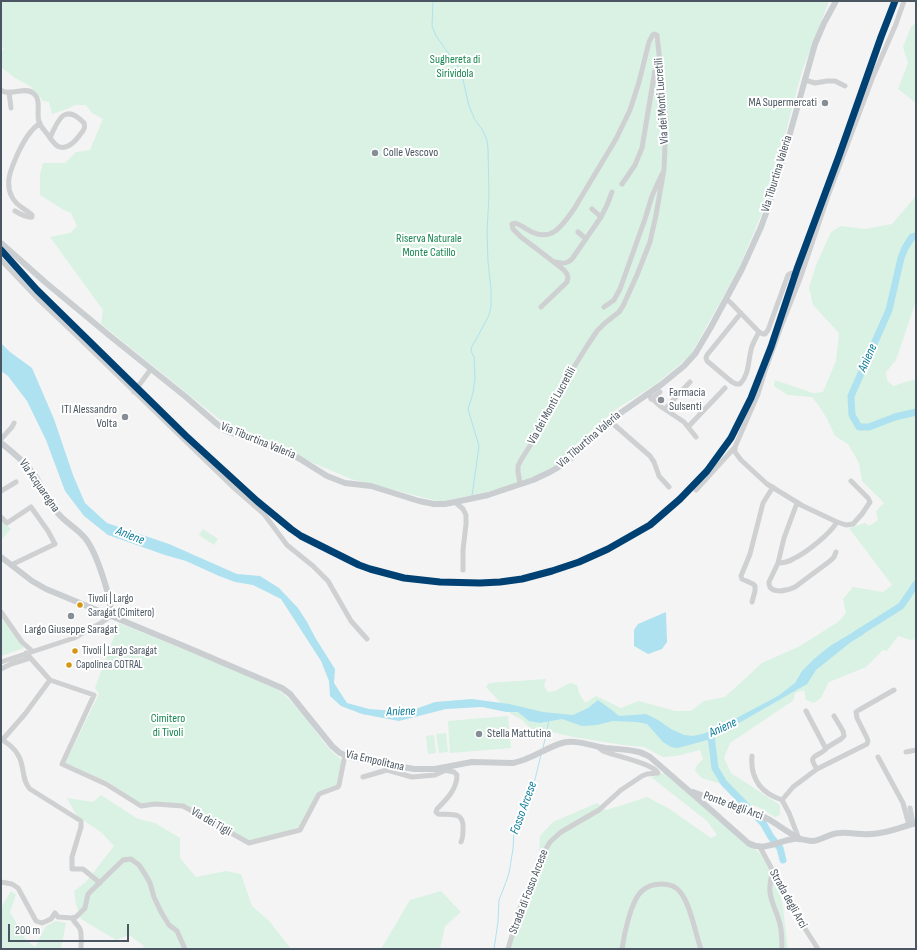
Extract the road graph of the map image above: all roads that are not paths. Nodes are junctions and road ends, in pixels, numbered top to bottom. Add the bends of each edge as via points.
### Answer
1 (836, 1) edge
2 (904, 1) edge
3 (659, 59) junction
4 (805, 80) junction
5 (845, 86) dead end
6 (1, 90) edge
7 (9, 92) junction
8 (11, 108) dead end
9 (40, 123) junction
10 (50, 138) junction
11 (664, 169) junction
12 (622, 184) dead end
13 (612, 192) dead end
14 (592, 209) dead end
15 (15, 211) dead end
16 (601, 217) junction
17 (578, 232) dead end
18 (586, 239) junction
19 (1, 243) edge
20 (1, 260) edge
21 (554, 262) junction
22 (801, 276) junction
23 (726, 299) junction
24 (541, 307) dead end
25 (604, 307) dead end
26 (741, 313) junction
27 (759, 332) junction
28 (151, 369) junction
29 (690, 382) dead end
30 (724, 388) dead end
31 (134, 392) junction
32 (660, 392) dead end
33 (649, 396) junction
34 (665, 410) junction
35 (610, 421) junction
36 (14, 423) dead end
37 (688, 427) junction
38 (696, 437) dead end
39 (1, 439) edge
40 (1, 443) edge
41 (735, 447) junction
42 (851, 481) dead end
43 (16, 482) dead end
44 (520, 484) junction
45 (668, 487) dead end
46 (773, 487) junction
47 (696, 490) dead end
48 (1, 491) edge
49 (455, 502) junction
50 (797, 503) junction
51 (1, 517) edge
52 (837, 522) junction
53 (836, 552) dead end
54 (1, 557) edge
55 (778, 563) junction
56 (11, 565) junction
57 (463, 570) dead end
58 (752, 602) dead end
59 (1, 612) edge
60 (111, 616) junction
61 (367, 639) dead end
62 (32, 651) junction
63 (28, 655) junction
64 (1, 662) edge
65 (1, 669) edge
66 (50, 680) junction
67 (894, 690) dead end
68 (806, 711) dead end
69 (834, 716) dead end
70 (598, 747) junction
71 (826, 748) junction
72 (916, 750) edge
73 (906, 752) dead end
74 (346, 755) junction
75 (752, 756) dead end
76 (878, 757) dead end
77 (435, 769) junction
78 (817, 769) junction
79 (445, 770) junction
80 (363, 777) dead end
81 (687, 789) junction
82 (782, 800) junction
83 (717, 801) junction
84 (910, 808) dead end
85 (711, 809) junction
86 (913, 824) edge
87 (785, 830) junction
88 (799, 839) junction
89 (785, 841) junction
90 (461, 842) dead end
91 (762, 847) junction
92 (773, 871) junction
93 (1, 882) edge
94 (100, 883) junction
95 (72, 918) junction
96 (81, 949) edge
97 (185, 949) edge
98 (508, 949) edge
99 (622, 949) edge
100 (701, 949) edge
101 (782, 949) edge
102 (818, 949) edge

1 - 4 main road, Via Tiburtina Valeria via 817,39
2 - 22 street via 829,193
3 - 11 street, Via dei Monti Lucretili via 666,120
3 - 12 street via 642,148 635,165
3 - 21 street, Via dei Monti Lucretili via 658,37 654,34 648,44 629,113 574,209 559,228 549,234 540,234 514,222 512,224 513,229 521,237
4 - 5 street via 815,83 835,81
4 - 23 main road, Via Tiburtina Valeria via 767,212 748,258
6 - 7 street
7 - 8 street
7 - 9 street via 27,90 35,94
9 - 10 street
9 - 15 street via 24,141 9,179 13,199 32,217
10 - 10 street via 56,125 66,114 73,114 84,123 83,131 69,146 58,146
11 - 25 street via 620,289 614,300
11 - 44 street, Via dei Monti Lucretili via 651,236 630,292 619,312 593,336 561,388 519,464
13 - 16 street
14 - 16 street
16 - 18 street
17 - 18 street
18 - 21 street via 569,262
19 - 28 main road, Via Tiburtina Valeria
20 - 31 street
21 - 24 street via 567,274 567,282
22 - 27 street via 792,273 788,275 768,330 764,334
22 - 41 street via 758,394
23 - 26 street
23 - 33 main road, Via Tiburtina Valeria via 694,356
26 - 27 street
26 - 27 street via 707,355 707,361 732,382 740,384 746,374 751,347
28 - 31 street
28 - 49 main road, Via Tiburtina Valeria via 224,429 293,455 332,479 374,487 427,502
29 - 34 street
30 - 37 street
31 - 61 street via 264,514 287,545 325,578 351,621
32 - 33 street
33 - 34 street
33 - 35 main road, Via Tiburtina Valeria
34 - 37 street
35 - 44 main road, Via Tiburtina Valeria via 564,464
35 - 45 street via 650,456 659,476
36 - 39 street
37 - 38 street
40 - 60 main road, Via Acquaregna via 22,461 35,476 57,513 91,546 111,605
41 - 46 street via 735,452 743,463
41 - 47 street
42 - 52 street via 869,503 853,524
43 - 48 street
44 - 49 main road, Via Tiburtina Valeria via 488,495
46 - 50 street
46 - 58 street via 763,503 750,554 741,576 755,586
49 - 57 street via 466,517
50 - 52 street
50 - 55 street
51 - 56 street via 7,523 31,507 55,544
52 - 55 street via 828,533 798,557
53 - 55 street via 833,559 817,572 795,588 786,590 774,590 769,585
54 - 56 main road, Via Empolitana
56 - 60 main road, Via Empolitana via 42,588
59 - 62 street via 22,642
60 - 62 street via 77,636
60 - 74 main road, Via Empolitana via 282,688 290,694 332,746
62 - 63 street
63 - 64 street
63 - 65 street
63 - 66 street
66 - 74 street, Via dei Tigli via 94,695 62,764 106,784 140,806 183,806 249,844 300,830 319,794 338,787
66 - 94 street via 4,741 19,756 26,785 81,821 82,827 72,857 72,869 83,869
67 - 78 street via 856,712 867,744
68 - 71 street
69 - 71 street via 844,736
70 - 77 main road, Via Empolitana via 567,742 522,761 469,762
70 - 81 main road, Via Empolitana via 645,754
70 - 98 street, Strada di Fosso Arcese via 657,770 658,773 638,778 599,810 550,842 542,854 535,877 520,908
71 - 78 street via 812,760
72 - 73 street
74 - 77 main road, Via Empolitana via 409,768
75 - 82 street via 752,771 759,785 770,795
76 - 86 street
77 - 79 street
78 - 82 street via 793,787
79 - 80 street via 412,777 387,770
79 - 90 street via 456,773 457,778 452,792 436,813 461,817 464,826
81 - 83 main road, Ponte degli Arci
81 - 85 main road, Via Empolitana
82 - 88 street
83 - 85 main road via 711,804
83 - 87 main road, Ponte degli Arci via 754,812
84 - 86 street
85 - 91 main road, Via Empolitana via 747,842
86 - 88 main road via 875,834 839,833 816,840
87 - 88 main road, Ponte degli Arci
87 - 89 main road
88 - 89 main road
89 - 91 main road
91 - 92 street, Strada degli Arci
92 - 101 street via 770,893 780,926
92 - 102 street, Strada degli Arci
93 - 95 street via 18,888 36,921 42,924 55,913 58,917
94 - 95 street via 88,894 85,908
94 - 97 street via 124,860 131,859 139,865 150,883 161,912 169,925 177,931
95 - 96 street via 80,929
99 - 100 street via 627,924 638,896 649,887 663,884 676,888 684,897

